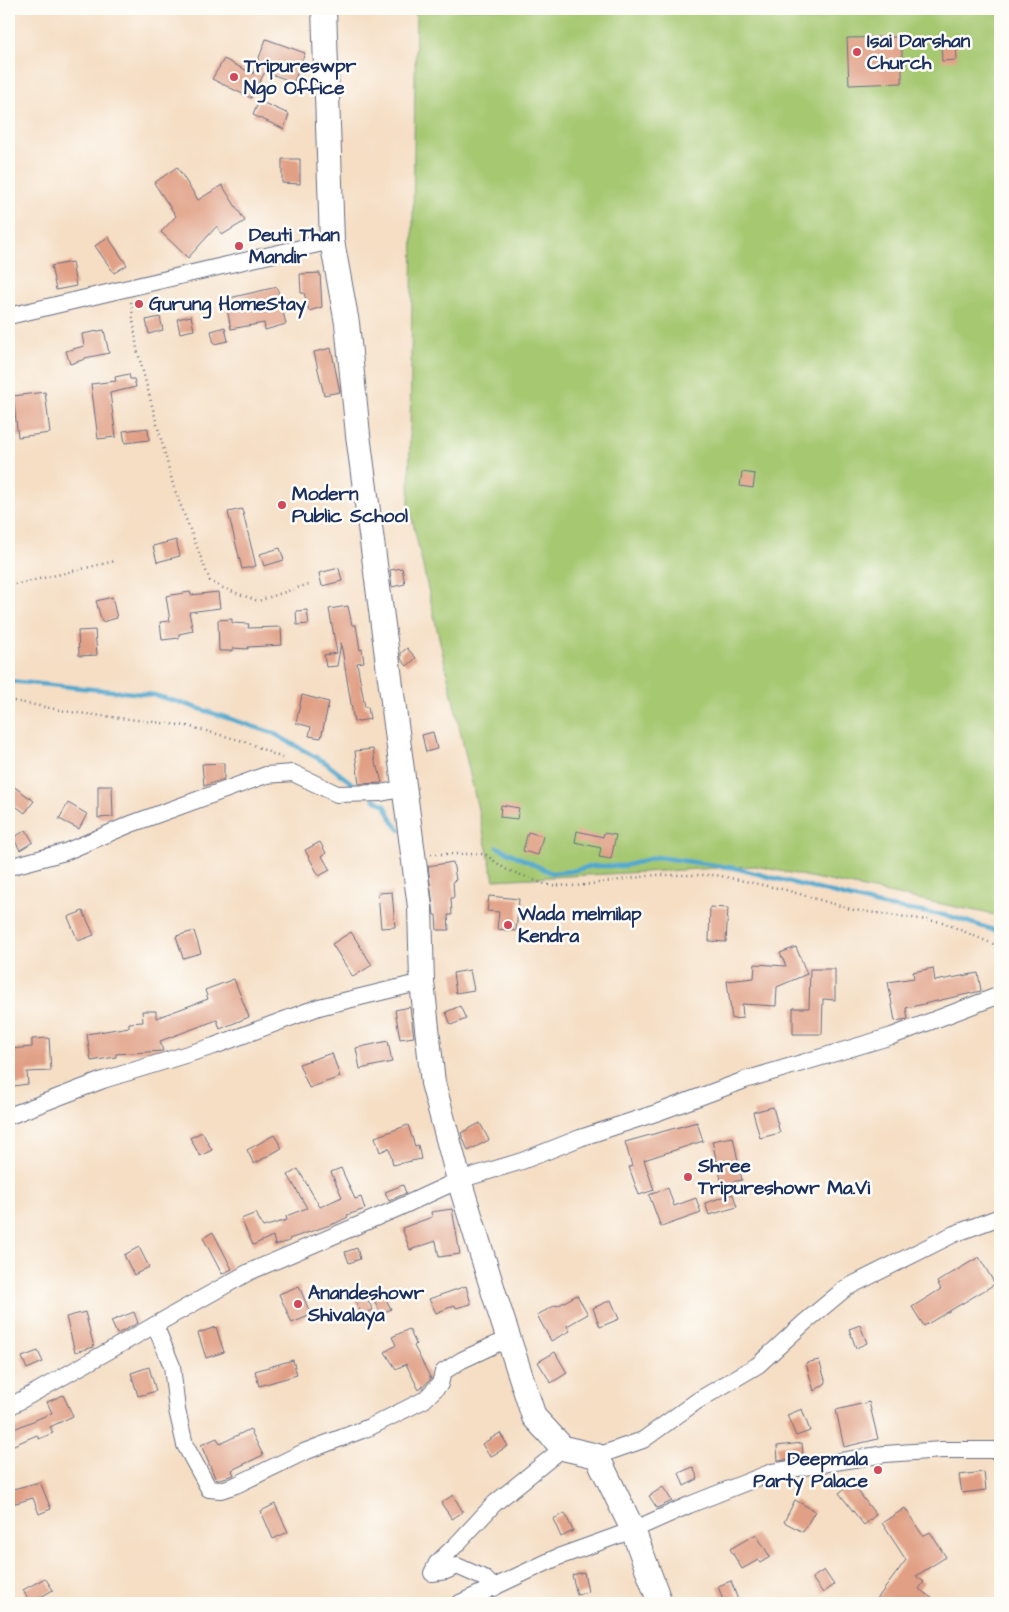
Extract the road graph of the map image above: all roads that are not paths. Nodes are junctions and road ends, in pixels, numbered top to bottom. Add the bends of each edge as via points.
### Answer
1 (324, 9) edge
2 (332, 241) junction
3 (9, 316) edge
4 (407, 799) junction
5 (9, 867) edge
6 (422, 982) junction
7 (1000, 995) edge
8 (9, 1116) edge
9 (459, 1180) junction
10 (1000, 1217) edge
11 (155, 1326) junction
12 (509, 1338) junction
13 (9, 1407) edge
14 (563, 1448) junction
15 (1000, 1450) edge
16 (597, 1456) junction
17 (633, 1530) junction
18 (494, 1588) junction
19 (460, 1603) edge
20 (660, 1603) edge

1 - 2 main road
2 - 3 street
2 - 4 main road via 347,324 359,444
4 - 5 street via 381,793 337,794 292,773 266,776 131,824 65,852
4 - 6 main road via 420,907
6 - 8 street via 319,1008 214,1046 103,1080
6 - 9 main road via 433,1083
7 - 9 street via 892,1036 746,1080 522,1161
9 - 11 street via 249,1272
9 - 12 main road
10 - 16 street via 954,1234 846,1288 758,1365 697,1401 643,1440
11 - 12 street via 172,1366 185,1445 209,1489 221,1490 304,1452 370,1427 424,1400 440,1384 443,1372
11 - 13 street
12 - 14 main road via 534,1417
14 - 16 main road
14 - 18 street via 495,1503 437,1563 432,1573 457,1566 484,1578
15 - 17 street via 885,1454 772,1472
16 - 17 main road
17 - 18 street via 558,1558
17 - 20 main road
18 - 19 street

